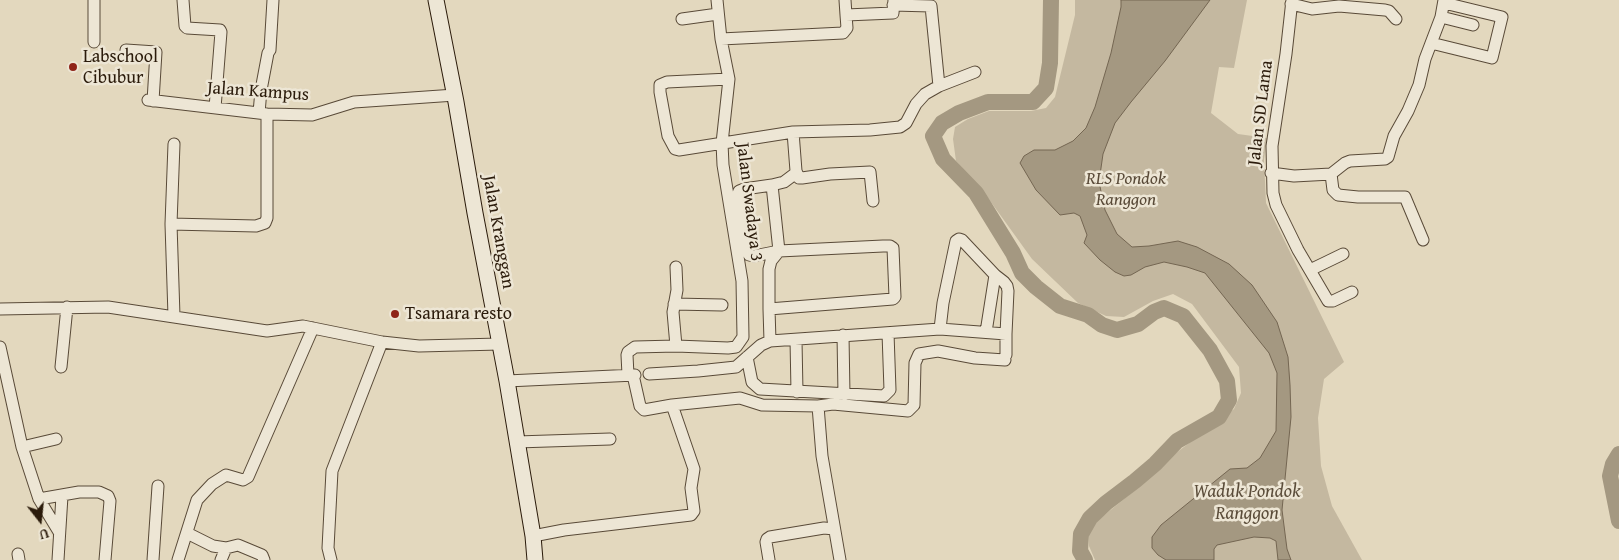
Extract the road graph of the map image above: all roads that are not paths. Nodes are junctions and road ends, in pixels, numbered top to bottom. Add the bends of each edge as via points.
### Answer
1 (94, 0) edge
2 (183, 0) edge
3 (273, 0) edge
4 (436, 0) edge
5 (717, 0) edge
6 (844, 0) edge
7 (1444, 1) edge
8 (1292, 2) edge
9 (893, 6) edge
10 (718, 14) junction
11 (846, 15) junction
12 (1441, 17) junction
13 (682, 19) dead end
14 (1396, 19) dead end
15 (1473, 25) dead end
16 (721, 39) junction
17 (94, 42) dead end
18 (1431, 43) junction
19 (126, 50) dead end
20 (975, 72) dead end
21 (729, 79) junction
22 (939, 86) junction
23 (455, 95) junction
24 (215, 108) junction
25 (263, 114) junction
26 (793, 132) junction
27 (722, 143) junction
28 (174, 144) dead end
29 (796, 172) junction
30 (1271, 173) junction
31 (1331, 174) junction
32 (772, 184) junction
33 (873, 201) dead end
34 (171, 224) junction
35 (1423, 240) dead end
36 (779, 251) junction
37 (1343, 254) dead end
38 (676, 267) dead end
39 (1310, 270) junction
40 (995, 275) junction
41 (1352, 292) dead end
42 (674, 304) junction
43 (722, 305) dead end
44 (66, 307) junction
45 (0, 309) edge
46 (769, 309) junction
47 (174, 316) junction
48 (313, 328) junction
49 (940, 329) junction
50 (986, 332) junction
51 (888, 334) junction
52 (1006, 334) junction
53 (843, 335) junction
54 (796, 340) junction
55 (770, 341) junction
56 (382, 342) junction
57 (500, 344) junction
58 (676, 346) junction
59 (0, 347) edge
60 (747, 357) junction
61 (61, 367) dead end
62 (638, 375) junction
63 (507, 381) junction
64 (797, 392) junction
65 (844, 395) junction
66 (672, 405) junction
67 (818, 406) junction
68 (610, 439) dead end
69 (56, 440) dead end
70 (517, 442) junction
71 (22, 447) junction
72 (158, 486) dead end
73 (62, 496) junction
74 (39, 498) junction
75 (834, 528) junction
76 (59, 532) junction
77 (187, 533) junction
78 (533, 536) junction
79 (226, 548) junction
80 (58, 560) edge
81 (105, 560) edge
82 (153, 560) edge
83 (178, 560) edge
84 (221, 560) edge
85 (264, 560) edge
86 (331, 560) edge
87 (535, 560) edge
88 (769, 560) edge
89 (840, 560) edge

1 - 17 street
2 - 24 street via 187,28 221,32
3 - 25 street via 270,50 261,90
4 - 23 main road, Jalan Kranggan
5 - 10 street, Jalan Swadaya 3
6 - 11 street
7 - 12 street
7 - 18 street via 1502,18 1492,58
8 - 14 street via 1312,9 1339,6 1385,10
8 - 30 street, Jalan SD Lama
9 - 11 street
9 - 22 street via 932,6
10 - 13 street
10 - 16 street, Jalan Swadaya 3
11 - 16 street via 847,28 843,33
12 - 15 street
12 - 18 street
16 - 21 street, Jalan Swadaya 3
18 - 31 street via 1413,99 1394,136 1388,156 1380,160 1350,161
19 - 24 street, Jalan Kampus via 156,52 150,100
20 - 22 street
21 - 27 street, Jalan Swadaya 3
21 - 27 street via 667,82 659,88 668,136 675,149
22 - 26 street via 925,94 900,128
23 - 25 street, Jalan Kampus via 354,102 312,115
23 - 57 main road, Jalan Kranggan
24 - 25 street, Jalan Kampus
25 - 34 street via 265,223 256,226
26 - 27 street
26 - 29 street
27 - 58 street, Jalan Swadaya 3 via 742,281 743,337 736,347
28 - 34 street
29 - 32 street via 784,182
29 - 33 street via 802,178 870,172
30 - 31 street via 1294,176
30 - 39 street, Jalan SD Lama via 1276,205
31 - 35 street via 1333,190 1338,195 1403,196
32 - 36 street
32 - 36 street via 744,189 737,196 746,252 754,256
34 - 47 street
36 - 46 street via 771,260 769,269
36 - 46 street via 890,246 894,251 895,296 890,300
37 - 39 street
38 - 42 street
39 - 41 street, Jalan SD Lama via 1328,301
40 - 49 street via 958,239
40 - 50 street
40 - 52 street via 1008,291
42 - 43 street
42 - 58 street
44 - 45 street
44 - 47 street via 108,307
44 - 61 street
46 - 55 street
47 - 48 street via 267,331 303,326
48 - 56 street
48 - 77 street via 248,477 243,480 226,475 212,484 198,500
49 - 50 street
49 - 51 street
50 - 52 street
51 - 53 street
51 - 65 street via 888,394 878,397
52 - 67 street via 1006,358 975,358 938,351 919,354 914,363 914,405 908,410 833,404
53 - 54 street
53 - 65 street
54 - 55 street
54 - 64 street
55 - 60 street
56 - 57 street via 419,346
56 - 86 street via 332,471 328,548
57 - 63 main road, Jalan Kranggan
58 - 62 street via 635,347 628,352
59 - 71 street
60 - 62 street via 736,367
60 - 64 street via 752,382 757,388
62 - 63 street
62 - 66 street via 642,409
63 - 70 main road, Jalan Kranggan
64 - 65 street
66 - 67 street via 740,398 762,405
66 - 78 street via 694,469 691,488 694,511 691,515
67 - 75 street via 822,456
68 - 70 street
69 - 71 street
70 - 78 main road, Jalan Kranggan
71 - 74 street
72 - 82 street
73 - 74 street
73 - 76 street
73 - 81 street via 79,492 99,492 108,496 110,508
74 - 76 street
75 - 88 street via 767,538
75 - 89 street
76 - 80 street
77 - 79 street via 213,546
77 - 83 street
78 - 87 main road, Jalan Kranggan
79 - 84 street
79 - 85 street via 238,545 262,555

